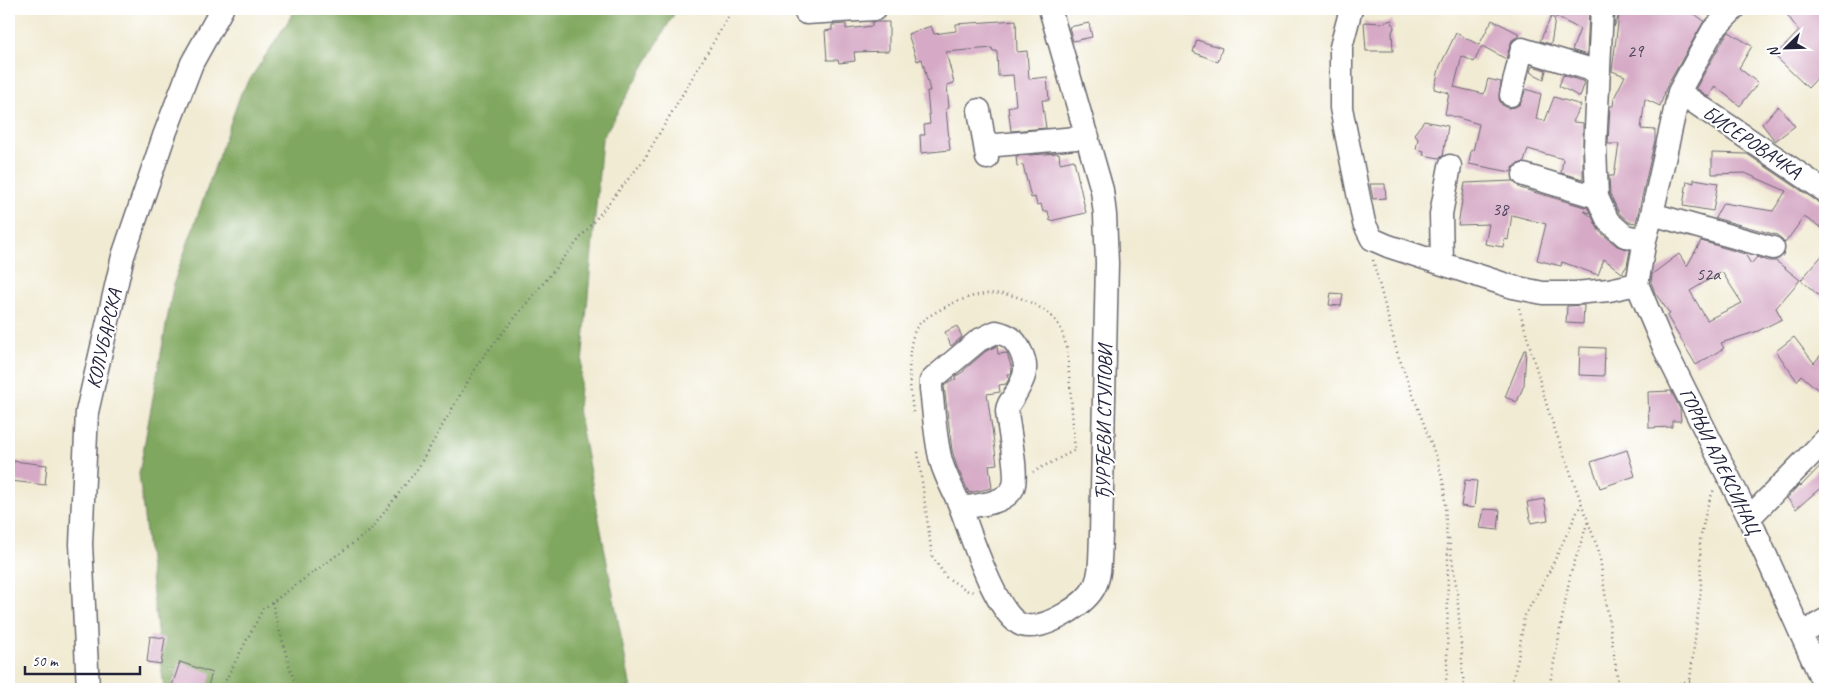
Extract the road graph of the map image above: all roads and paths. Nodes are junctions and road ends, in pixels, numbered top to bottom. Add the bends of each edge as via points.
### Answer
1 (222, 9) edge
2 (733, 9) edge
3 (875, 9) edge
4 (1050, 9) edge
5 (1351, 9) edge
6 (1602, 9) edge
7 (1734, 9) edge
8 (806, 13) dead end
9 (1599, 72) junction
10 (1679, 92) junction
11 (1511, 95) dead end
12 (980, 110) dead end
13 (1088, 137) junction
14 (1450, 166) dead end
15 (1524, 175) dead end
16 (1825, 191) edge
17 (1598, 197) junction
18 (1652, 214) junction
19 (1645, 240) junction
20 (1773, 248) dead end
21 (1371, 251) dead end
22 (1442, 263) junction
23 (1637, 284) junction
24 (1513, 287) junction
25 (914, 420) dead end
26 (1825, 440) edge
27 (918, 449) dead end
28 (1725, 470) junction
29 (1014, 482) junction
30 (1582, 503) junction
31 (961, 508) junction
32 (1749, 518) junction
33 (1446, 521) junction
34 (1588, 521) junction
35 (995, 594) junction
36 (272, 602) junction
37 (1825, 620) edge
38 (1801, 634) junction
39 (1690, 681) junction
40 (1823, 683) edge
41 (88, 689) edge
42 (221, 689) edge
43 (298, 689) edge
44 (1445, 689) edge
45 (1464, 689) edge
46 (1510, 689) edge
47 (1549, 689) edge
48 (1619, 689) edge
49 (1655, 689) edge
50 (1689, 689) edge

1 - 41 street, КОЛУБАРСКА via 192,63 164,136 124,256 87,412 81,544
2 - 36 path via 643,161 479,362 418,468 370,531
3 - 8 street
4 - 13 street, ЂУРЂЕВИ СТУПОВИ
5 - 22 street via 1341,47 1341,108 1364,223 1372,239
6 - 9 street
7 - 10 street via 1713,30
9 - 11 street via 1522,49
9 - 17 street via 1595,147
10 - 16 street, БИСЕРОВАЧКА
10 - 18 street
12 - 13 street via 986,152
13 - 35 street, ЂУРЂЕВИ СТУПОВИ via 1102,190 1108,242 1099,577 1095,589 1072,610 1037,626 1022,625 1011,619
14 - 22 street via 1441,214
15 - 17 street
17 - 19 street via 1608,221 1625,236
18 - 19 street
18 - 20 street
19 - 23 street
21 - 33 path via 1397,352 1438,462 1444,486
22 - 24 street
23 - 24 street via 1575,293 1543,293
23 - 28 street, ГОРЊИ АЛЕКСИНАЦ via 1664,350
24 - 30 path via 1549,413
25 - 29 path via 909,382 911,353 915,332 922,320 955,301 992,293 1013,295 1042,309 1054,318 1066,343 1075,450
26 - 32 street
27 - 35 path via 932,556 946,577 968,591
28 - 32 street, ГОРЊИ АЛЕКСИНАЦ
28 - 39 path via 1706,507 1700,540 1701,588
29 - 31 street via 1006,496
29 - 31 street, ЂУРЂЕВИ СТУПОВИ via 1007,408 1026,372 1018,344 1009,334 996,332 979,340 931,381 940,459
30 - 34 path
30 - 46 path via 1524,616
31 - 35 street, ЂУРЂЕВИ СТУПОВИ
32 - 38 street, ГОРЊИ АЛЕКСИНАЦ
33 - 44 path
33 - 45 path
34 - 47 path via 1570,576
34 - 48 path via 1599,552
36 - 42 path via 263,610
36 - 43 path
37 - 38 street
38 - 40 street, ГОРЊИ АЛЕКСИНАЦ
39 - 49 path
39 - 50 path

